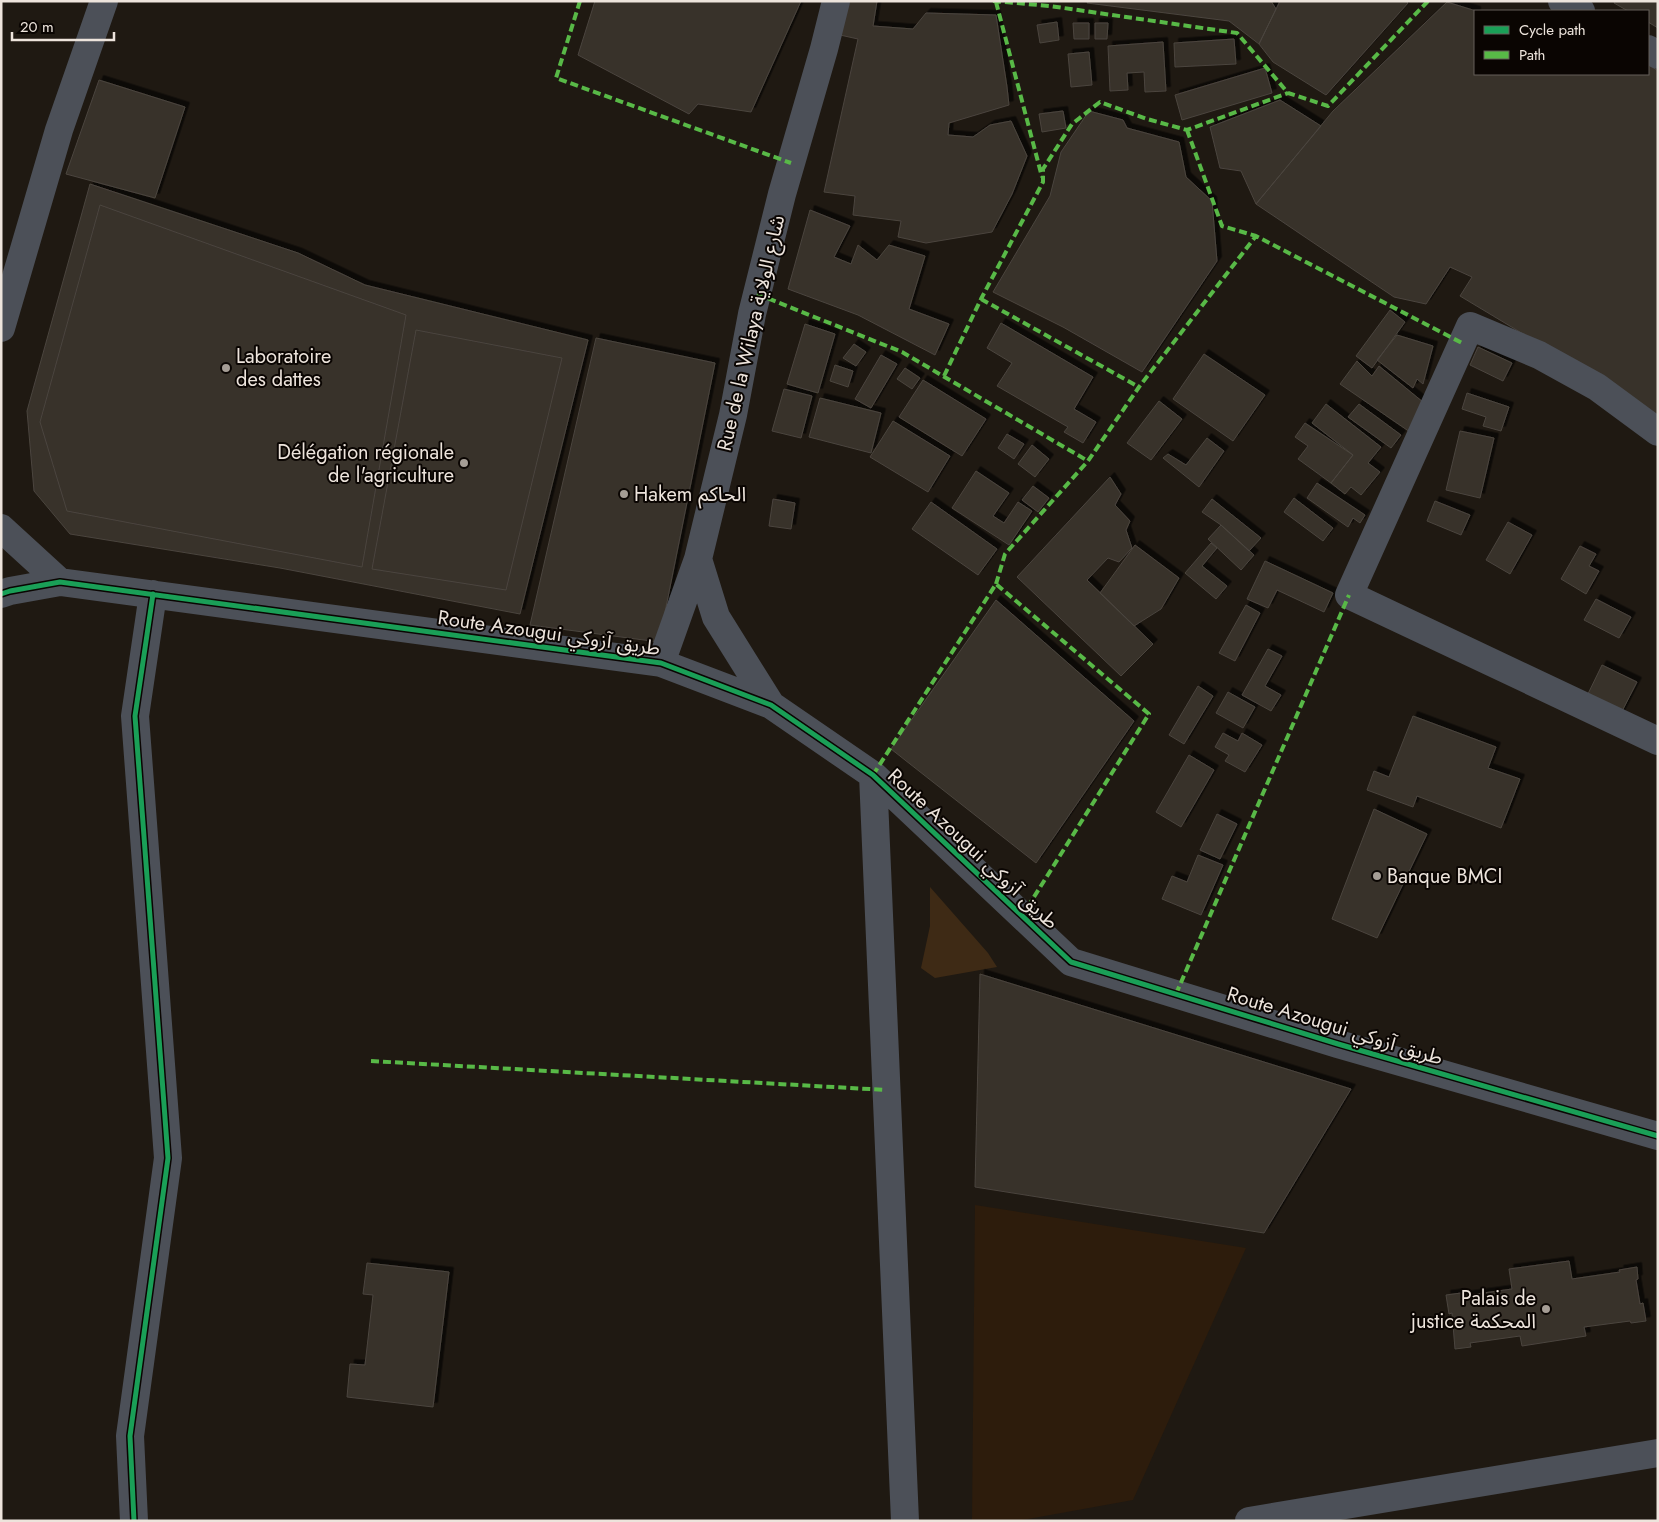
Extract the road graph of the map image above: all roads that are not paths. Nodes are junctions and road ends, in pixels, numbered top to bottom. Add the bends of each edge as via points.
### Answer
1 (104, 1) edge
2 (836, 1) edge
3 (1562, 1) edge
4 (1579, 10) edge
5 (1, 328) edge
6 (1658, 432) edge
7 (1, 528) edge
8 (698, 560) junction
9 (60, 582) junction
10 (1, 594) edge
11 (153, 594) junction
12 (661, 662) junction
13 (771, 705) junction
14 (1658, 740) edge
15 (873, 775) junction
16 (1658, 1136) edge
17 (1658, 1453) edge
18 (134, 1521) edge
19 (905, 1521) edge
20 (1249, 1521) edge

1 - 5 street via 59,130
2 - 8 street, Rue de la Wilaya شارع الولاية via 752,314 733,415
3 - 4 street
6 - 14 street via 1598,387 1539,355 1470,326 1349,595
7 - 9 street
8 - 12 street, Rue de la Wilaya شارع الولاية
8 - 13 street via 716,617
9 - 10 street, Route Azougui طريق آزوكي
9 - 11 street, Route Azougui طريق آزوكي
11 - 12 street, Route Azougui طريق آزوكي
11 - 18 street via 135,716 168,1158 130,1436
12 - 13 street, Route Azougui طريق آزوكي
13 - 15 street, Route Azougui طريق آزوكي
15 - 16 street, Route Azougui طريق آزوكي via 1071,962 1338,1044
15 - 19 street
17 - 20 street

